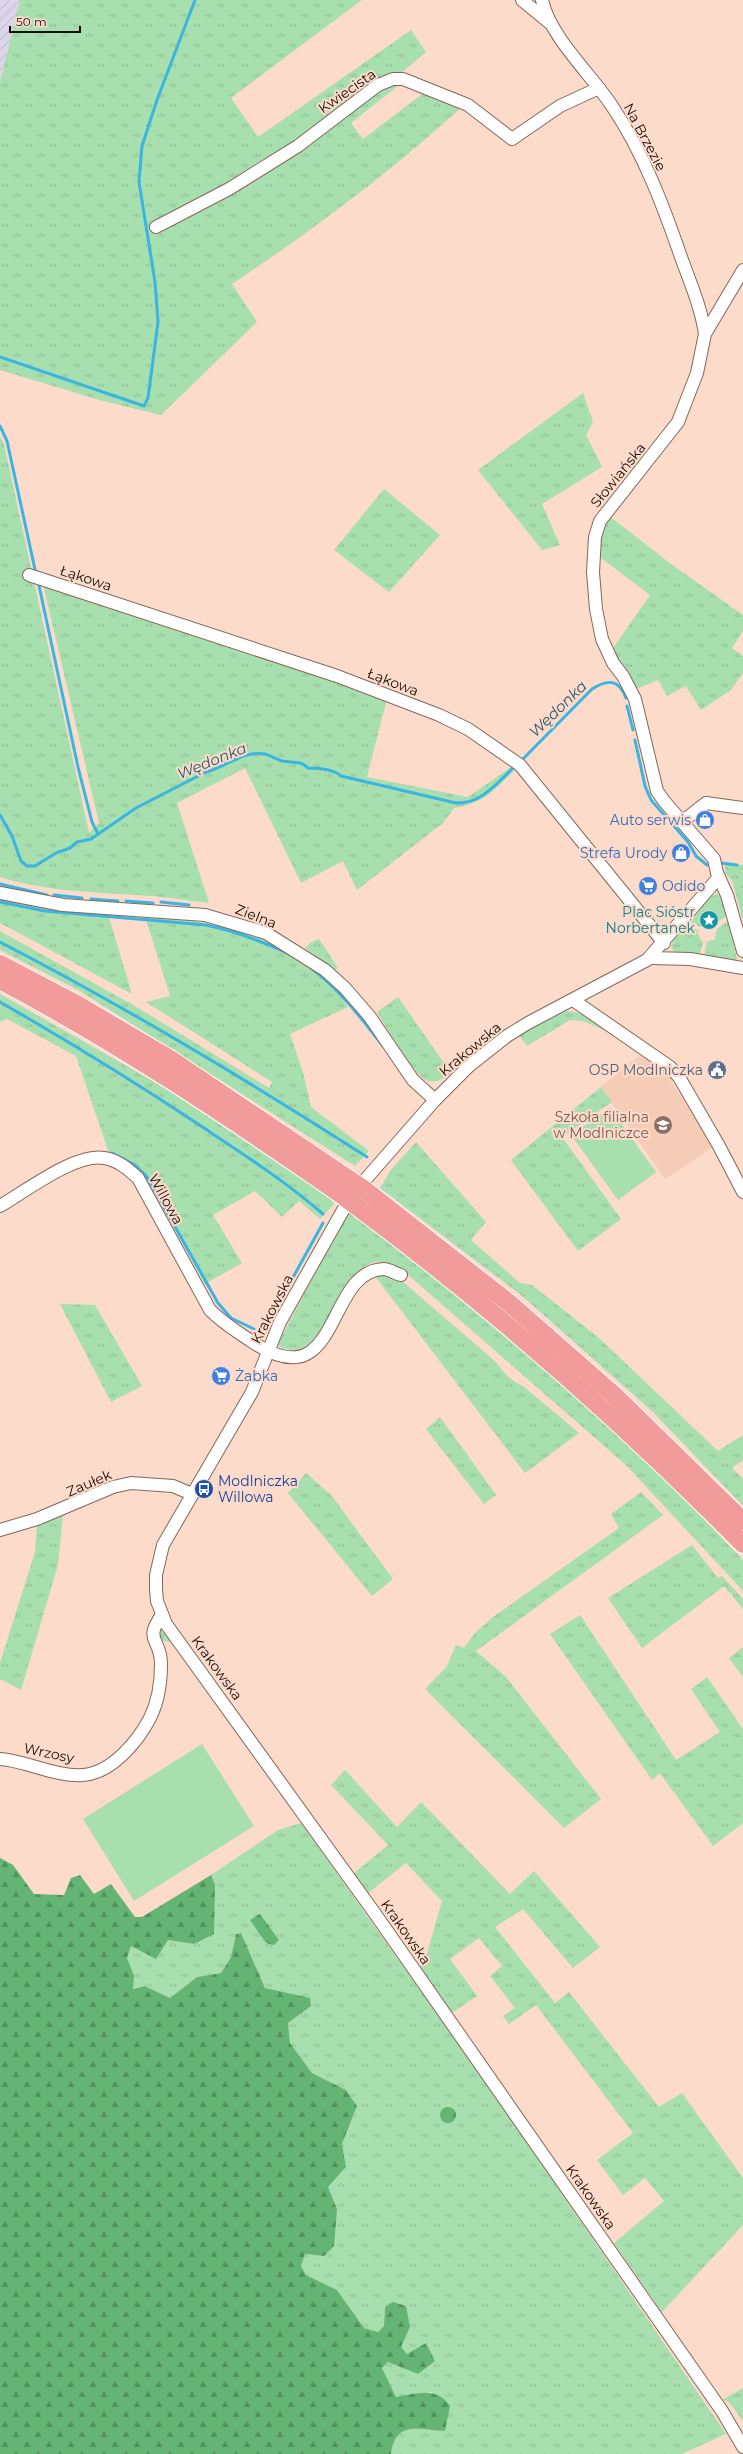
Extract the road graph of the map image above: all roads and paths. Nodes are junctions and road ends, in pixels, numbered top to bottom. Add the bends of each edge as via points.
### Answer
1 (522, 0) edge
2 (542, 0) edge
3 (557, 32) junction
4 (599, 88) junction
5 (156, 227) dead end
6 (743, 270) edge
7 (697, 300) junction
8 (725, 301) junction
9 (705, 334) junction
10 (29, 575) dead end
11 (743, 808) edge
12 (683, 821) junction
13 (719, 877) junction
14 (0, 893) edge
15 (664, 943) junction
16 (743, 951) edge
17 (651, 958) junction
18 (0, 964) edge
19 (743, 968) edge
20 (0, 980) edge
21 (573, 1000) junction
22 (435, 1100) junction
23 (743, 1192) edge
24 (349, 1193) junction
25 (0, 1206) edge
26 (401, 1276) dead end
27 (267, 1352) junction
28 (192, 1494) junction
29 (743, 1521) edge
30 (0, 1530) edge
31 (743, 1544) edge
32 (162, 1615) junction
33 (180, 1642) junction
34 (161, 1653) junction
35 (0, 1759) edge
36 (742, 2442) edge

1 - 3 street via 546,18
2 - 3 street, Na Brzezie
3 - 4 street, Na Brzezie
4 - 5 street, Kwiecista via 560,106 512,139 468,105 403,79 393,79 378,85 298,146 229,189
4 - 7 street, Na Brzezie via 639,152 667,216
6 - 8 street, Słowiańska
7 - 8 street via 704,307 712,308
7 - 9 street, Na Brzezie
8 - 9 street, Słowiańska
9 - 12 street, Słowiańska via 697,373 678,422 600,522 594,552 596,609 602,639 635,699 657,791
10 - 15 street, Łąkowa via 337,676 439,715 468,729 520,765
11 - 12 street via 706,803
12 - 13 street, Słowiańska via 712,857
13 - 15 street
13 - 16 street via 727,895
14 - 22 street, Zielna via 63,905 205,915 266,933 325,970 345,988 370,1017 413,1080
15 - 17 street
17 - 19 street via 690,959
17 - 21 street, Krakowska
18 - 24 highway via 78,1005 170,1059
20 - 24 highway via 103,1037 280,1152
21 - 22 street, Krakowska via 507,1036 469,1066
21 - 23 street via 670,1067 679,1077 720,1146
22 - 27 street, Krakowska via 366,1177 343,1208 280,1322
24 - 29 highway, bridge via 365,1190 510,1303 614,1395
24 - 31 highway via 601,1406
25 - 27 street, Willowa via 70,1165 91,1158 105,1158 122,1164 138,1178 210,1310 226,1326
26 - 27 street via 385,1269 360,1278 351,1288 327,1334 305,1355 280,1356
27 - 28 street, Krakowska via 252,1392
28 - 30 street, Zaułek via 173,1486 131,1483 112,1487 67,1508
28 - 32 street, Krakowska via 163,1545 159,1561 156,1590
32 - 33 street, Krakowska
32 - 34 street, Wrzosy via 153,1627 153,1638
33 - 34 street
33 - 36 street, Krakowska via 376,1914
34 - 35 street, Wrzosy via 157,1696 150,1718 130,1746 112,1764 84,1775 74,1775

